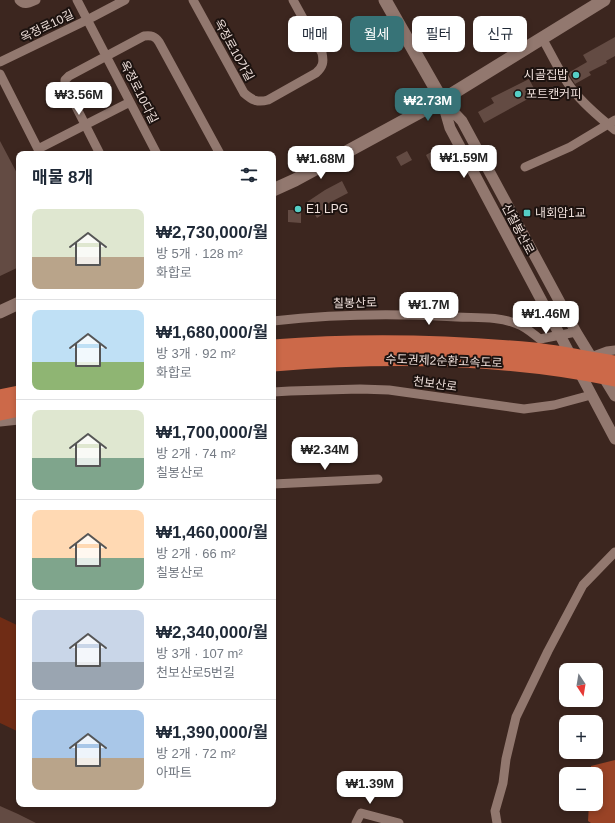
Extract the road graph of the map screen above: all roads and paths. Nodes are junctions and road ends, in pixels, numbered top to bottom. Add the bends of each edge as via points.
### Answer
1 (19, 0) edge
2 (36, 0) edge
3 (78, 0) edge
4 (125, 0) edge
5 (193, 0) edge
6 (293, 0) edge
7 (385, 0) edge
8 (604, 0) edge
9 (87, 20) junction
10 (542, 38) junction
11 (106, 55) junction
12 (0, 62) edge
13 (0, 74) edge
14 (442, 100) junction
15 (130, 102) junction
16 (610, 124) edge
17 (85, 125) junction
18 (40, 151) edge
19 (98, 151) edge
20 (155, 151) edge
21 (218, 151) edge
22 (525, 167) dead end
23 (276, 189) edge
24 (16, 304) edge
25 (0, 312) edge
26 (276, 321) edge
27 (576, 332) junction
28 (559, 336) junction
29 (276, 348) edge
30 (615, 350) edge
31 (591, 357) junction
32 (531, 362) junction
33 (276, 363) edge
34 (615, 364) edge
35 (615, 378) edge
36 (615, 387) edge
37 (276, 392) edge
38 (591, 394) junction
39 (615, 396) edge
40 (615, 439) edge
41 (378, 479) dead end
42 (276, 484) edge
43 (615, 552) edge
44 (356, 823) edge
45 (399, 823) edge
46 (497, 823) edge

1 - 2 street via 24,4
3 - 9 street, 옥정로10다길
4 - 9 street, 옥정로10길
5 - 6 street, 옥정로10가길 via 244,93 260,102 316,73 322,67 322,53
7 - 14 main road
8 - 10 main road
9 - 11 street, 옥정로10다길
9 - 12 street, 옥정로10길
10 - 14 main road
10 - 16 street via 566,81 583,102
11 - 15 street, 옥정로10다길
11 - 17 street via 65,80 65,86
11 - 21 street via 144,36 157,38
13 - 18 street
14 - 23 main road
14 - 27 street, 신칠봉산로 via 462,120
14 - 28 street, 신칠봉산로 via 450,128
15 - 17 street
15 - 20 street, 옥정로10다길
16 - 22 street via 570,147
17 - 18 street
17 - 19 street
24 - 25 main road
26 - 28 street, 칠봉산로 via 333,315 473,317 518,324 540,339
27 - 28 street, 칠봉산로
27 - 31 street, 신칠봉산로
28 - 38 street, 신칠봉산로
29 - 32 highway, 수도권제2순환고속도로 via 309,345 432,345
30 - 31 street
31 - 39 street, 신칠봉산로
32 - 33 highway, 수도권제2순환고속도로 via 497,367 458,360 393,358
32 - 34 highway, 수도권제2순환고속도로
32 - 35 highway, 수도권제2순환고속도로
32 - 36 highway
37 - 38 street, 천보산로 via 360,388 389,390 524,409 554,405
38 - 40 street, 신칠봉산로
41 - 42 street
43 - 46 street via 583,585 516,717 506,759 504,783 495,811
44 - 45 street via 361,813

